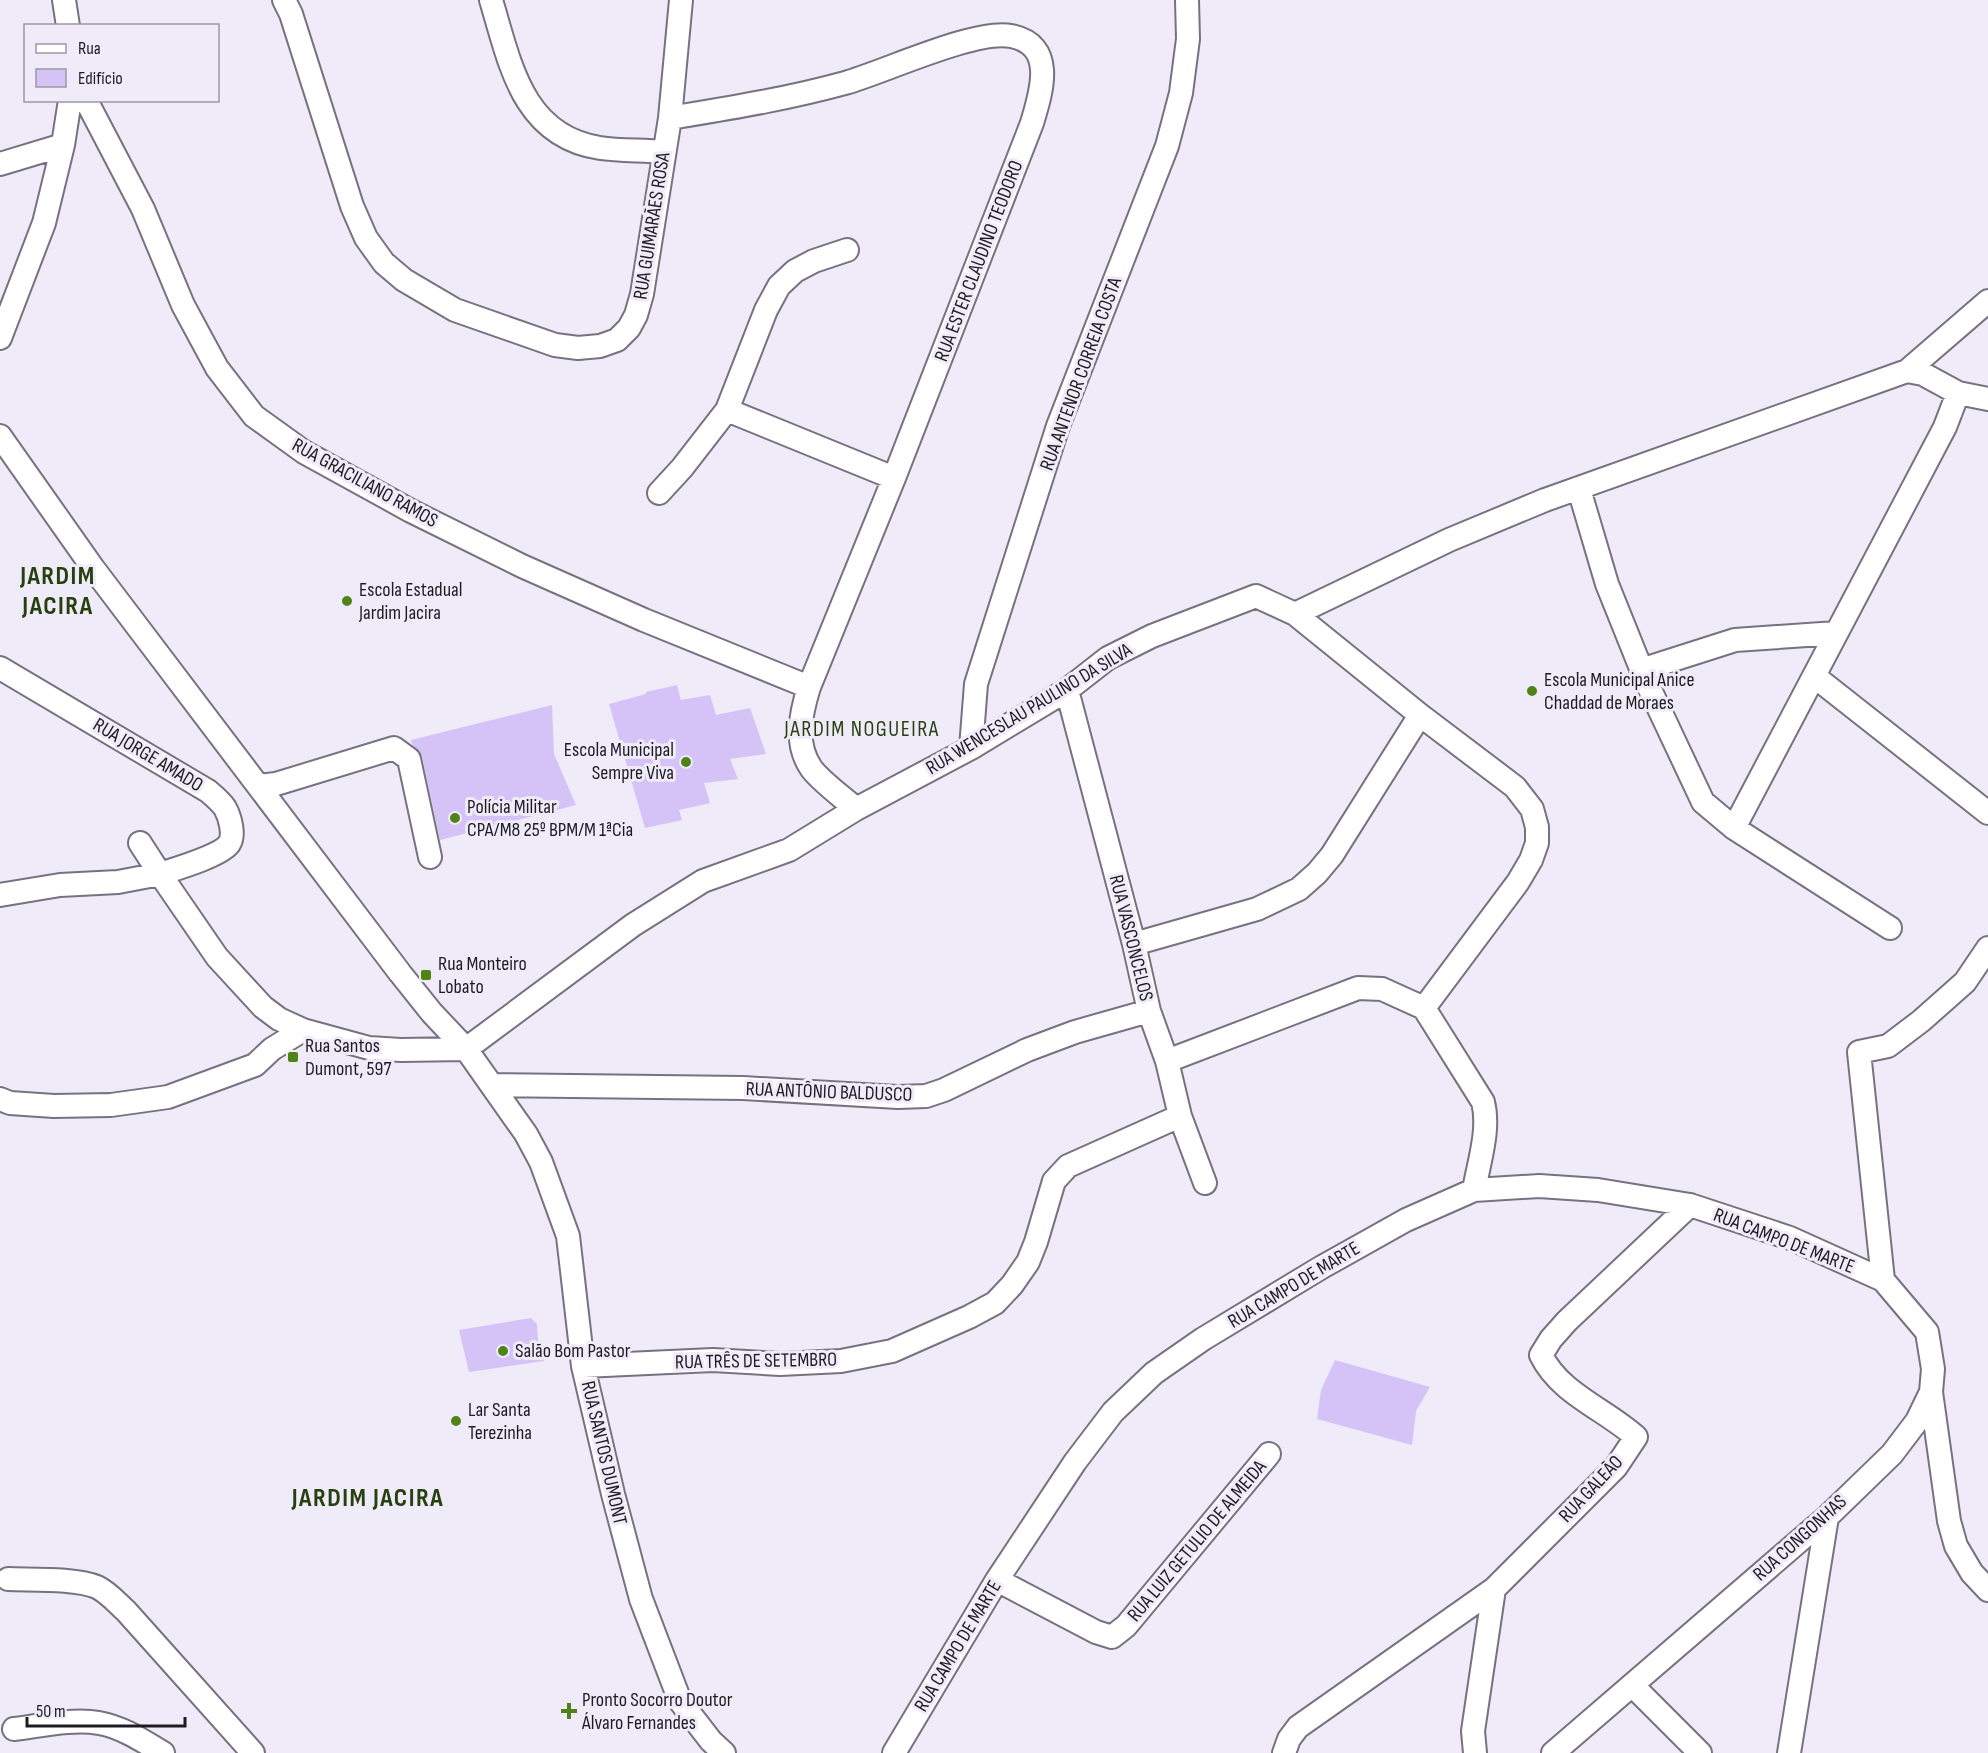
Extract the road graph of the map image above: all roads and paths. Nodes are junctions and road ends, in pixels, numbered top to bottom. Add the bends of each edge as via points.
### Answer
1 (64, 0) edge
2 (284, 0) edge
3 (490, 0) edge
4 (681, 0) edge
5 (1187, 0) edge
6 (68, 24) edge
7 (70, 102) edge
8 (87, 102) edge
9 (670, 117) junction
10 (63, 145) junction
11 (664, 152) junction
12 (0, 164) edge
13 (847, 250) dead end
14 (1988, 302) edge
15 (0, 338) edge
16 (1907, 371) junction
17 (1958, 393) junction
18 (1988, 399) edge
19 (727, 410) junction
20 (0, 436) edge
21 (894, 478) junction
22 (1580, 489) junction
23 (659, 493) dead end
24 (1295, 614) junction
25 (1836, 633) junction
26 (0, 668) edge
27 (1641, 670) junction
28 (1814, 676) junction
29 (809, 687) junction
30 (1067, 690) junction
31 (1420, 715) junction
32 (971, 748) junction
33 (259, 786) junction
34 (856, 809) junction
35 (1988, 813) edge
36 (1734, 828) junction
37 (140, 843) dead end
38 (430, 857) dead end
39 (160, 874) junction
40 (0, 895) edge
41 (1890, 928) dead end
42 (1134, 944) junction
43 (1988, 948) edge
44 (1424, 1008) junction
45 (1149, 1011) junction
46 (303, 1030) junction
47 (466, 1049) junction
48 (1167, 1061) junction
49 (492, 1085) junction
50 (0, 1099) edge
51 (1180, 1116) junction
52 (1205, 1183) dead end
53 (1474, 1190) junction
54 (1690, 1205) junction
55 (1883, 1280) junction
56 (584, 1366) junction
57 (1932, 1392) junction
58 (1269, 1454) dead end
59 (1827, 1517) junction
60 (3, 1576) edge
61 (997, 1580) junction
62 (1494, 1588) junction
63 (1988, 1590) edge
64 (1632, 1685) junction
65 (14, 1729) dead end
66 (162, 1753) edge
67 (254, 1753) edge
68 (724, 1753) edge
69 (894, 1753) edge
70 (1284, 1753) edge
71 (1475, 1753) edge
72 (1553, 1753) edge
73 (1700, 1753) edge
74 (1789, 1753) edge

1 - 6 street
2 - 11 street, RUA GUIMARÃES ROSA via 366,238 384,263 404,280 455,310 555,345 578,348 617,340 629,328 642,294
3 - 11 street via 526,101 546,125 570,140 599,148
4 - 9 street, RUA GUIMARÃES ROSA
5 - 32 street, RUA ANTENOR CORREIA COSTA via 1188,39 1181,93 1167,146 1058,426 976,684
7 - 10 street
8 - 29 street, RUA GRACILIANO RAMOS via 143,208 183,304 217,368 254,416 303,452 522,566
9 - 11 street, RUA GUIMARÃES ROSA
9 - 21 street, RUA ESTER CLAUDINO TEODORO via 780,100 848,82 969,40 1012,36 1039,55 1044,73 1032,123
10 - 12 street
10 - 15 street via 44,223
13 - 19 street via 795,271 779,286
14 - 16 street
16 - 17 street via 1923,374
16 - 22 street
17 - 18 street
17 - 25 street via 1945,427
19 - 21 street
19 - 23 street
20 - 33 street via 93,568
21 - 29 street, RUA ESTER CLAUDINO TEODORO
22 - 24 street via 1449,540
22 - 27 street via 1608,584
24 - 30 street, RUA WENCESLAU PAULINO DA SILVA via 1256,596 1117,653
24 - 31 street, RUA WENCESLAU PAULINO DA SILVA
25 - 27 street via 1735,640
25 - 28 street
26 - 39 street, RUA JORGE AMADO via 208,791 225,808 231,823 229,844 218,853
27 - 36 street via 1703,802
28 - 35 street
28 - 36 street
29 - 34 street, RUA ESTER CLAUDINO TEODORO via 801,714 803,751 811,768
30 - 32 street, RUA WENCESLAU PAULINO DA SILVA
30 - 42 street, RUA VASCONCELOS
31 - 42 street via 1332,855 1299,890 1257,909
31 - 44 street, RUA WENCESLAU PAULINO DA SILVA via 1515,788 1532,809 1537,827 1531,860 1518,882
32 - 34 street, RUA WENCESLAU PAULINO DA SILVA
33 - 38 street via 394,748 409,759
33 - 47 street via 409,985
34 - 47 street, RUA WENCESLAU PAULINO DA SILVA via 789,850 703,881 633,925
36 - 41 street
37 - 39 street
39 - 40 street
39 - 46 street via 225,966 263,1007
42 - 45 street, RUA VASCONCELOS
43 - 55 street via 1965,982 1921,1021 1888,1046 1859,1052
44 - 48 street via 1382,990 1359,988
44 - 53 street via 1486,1112
45 - 48 street, RUA VASCONCELOS
45 - 49 street, RUA ANTÔNIO BALDUSCO via 1027,1050 926,1096 744,1088
46 - 47 street via 369,1048
46 - 50 street via 255,1065 168,1097 111,1105 54,1106
47 - 49 street, RUA SANTOS DUMONT
48 - 51 street, RUA VASCONCELOS
49 - 56 street, RUA SANTOS DUMONT via 541,1162 568,1236
51 - 52 street, RUA VASCONCELOS
51 - 56 street, RUA TRÊS DE SETEMBRO via 1068,1166 1054,1181 1028,1262 995,1303 892,1351 841,1361 780,1364 713,1360
53 - 54 street, RUA CAMPO DE MARTE via 1539,1186 1598,1190
53 - 61 street, RUA CAMPO DE MARTE via 1406,1220 1322,1266 1154,1373 1113,1412 1075,1462
54 - 55 street, RUA CAMPO DE MARTE via 1790,1238
54 - 62 street, RUA GALEÃO via 1544,1347 1541,1355 1546,1366 1559,1379 1636,1437 1616,1467
55 - 57 street, RUA CONGONHAS via 1927,1332 1934,1369
56 - 68 street, RUA SANTOS DUMONT via 641,1599 680,1701
57 - 59 street, RUA CONGONHAS via 1917,1421 1892,1454
57 - 63 street via 1949,1521 1956,1546 1972,1574
58 - 61 street, RUA LUIZ GETULIO DE ALMEIDA via 1126,1626 1112,1637
59 - 64 street, RUA CONGONHAS
59 - 74 street
60 - 67 street via 78,1582 108,1593
61 - 69 street, RUA CAMPO DE MARTE
62 - 70 street, RUA GALEÃO via 1298,1726
62 - 71 street via 1473,1731
64 - 72 street, RUA CONGONHAS
64 - 73 street
65 - 66 street via 97,1722

